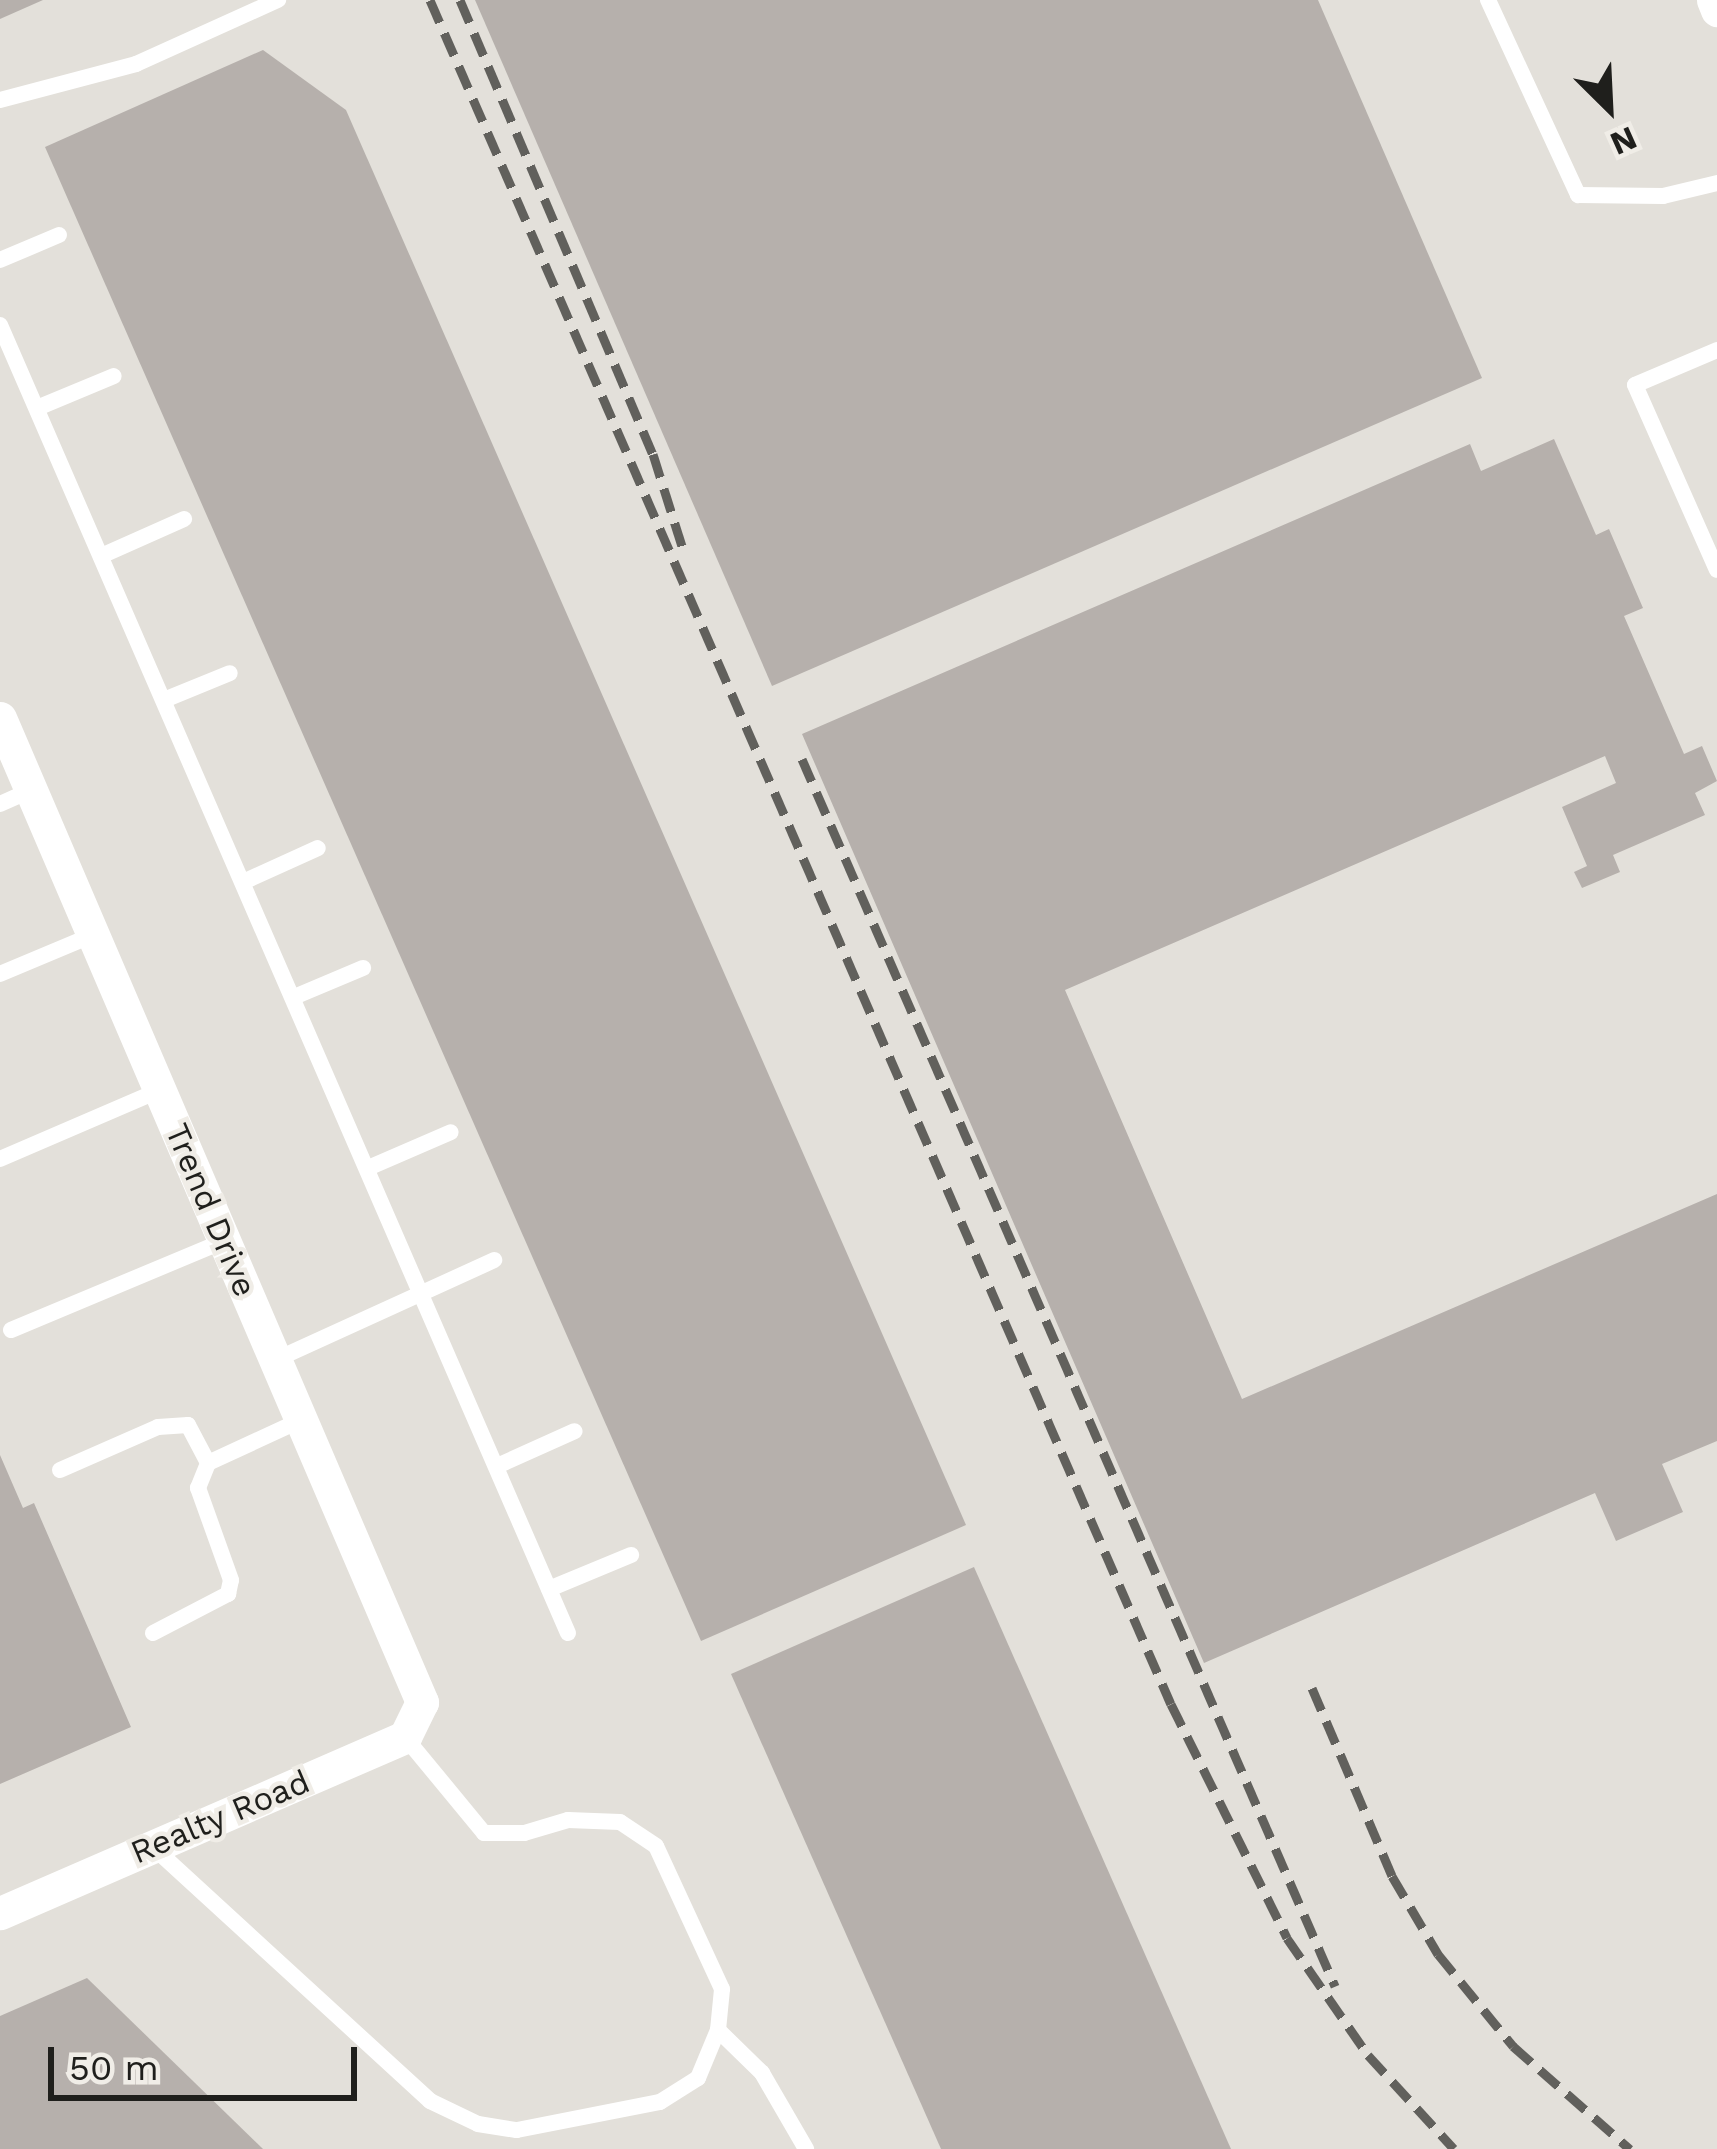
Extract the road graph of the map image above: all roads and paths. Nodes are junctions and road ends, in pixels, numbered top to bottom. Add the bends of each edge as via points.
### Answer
1 (278, 0) edge
2 (1488, 0) edge
3 (1713, 0) edge
4 (1717, 10) edge
5 (0, 100) edge
6 (1717, 183) edge
7 (59, 235) dead end
8 (0, 260) edge
9 (0, 325) edge
10 (1717, 350) edge
11 (114, 376) dead end
12 (37, 408) junction
13 (184, 519) dead end
14 (101, 556) junction
15 (1717, 570) edge
16 (230, 673) dead end
17 (164, 700) junction
18 (0, 718) edge
19 (16, 797) edge
20 (318, 848) dead end
21 (243, 882) junction
22 (93, 934) junction
23 (363, 968) dead end
24 (0, 974) edge
25 (294, 997) junction
26 (160, 1090) junction
27 (451, 1132) dead end
28 (0, 1160) edge
29 (368, 1168) junction
30 (224, 1240) junction
31 (494, 1260) dead end
32 (423, 1292) junction
33 (10, 1330) dead end
34 (275, 1360) junction
35 (301, 1420) junction
36 (575, 1431) dead end
37 (208, 1463) junction
38 (497, 1466) junction
39 (60, 1470) dead end
40 (632, 1555) dead end
41 (549, 1588) junction
42 (153, 1633) dead end
43 (568, 1633) dead end
44 (405, 1737) junction
45 (153, 1847) junction
46 (0, 1913) edge
47 (718, 2030) junction
48 (806, 2149) edge

1 - 5 lane via 136,64
2 - 6 lane via 1578,195 1663,196
3 - 4 street
7 - 8 lane
9 - 12 lane
10 - 15 lane via 1635,385
11 - 12 lane
12 - 14 lane
13 - 14 lane
14 - 17 lane
16 - 17 lane
17 - 21 lane
18 - 19 street, Trend Drive
19 - 22 street, Trend Drive
20 - 21 lane
21 - 25 lane
22 - 24 lane
22 - 26 street, Trend Drive
23 - 25 lane
25 - 29 lane
26 - 28 lane
26 - 30 street, Trend Drive
27 - 29 lane
29 - 32 lane
30 - 33 lane
30 - 34 street, Trend Drive
31 - 32 lane
32 - 34 lane
32 - 38 lane
34 - 35 street, Trend Drive
35 - 37 lane
35 - 44 street, Trend Drive via 422,1702
36 - 38 lane
37 - 39 lane via 188,1425 158,1426
37 - 42 lane via 198,1488 231,1580 228,1594
38 - 41 lane
40 - 41 lane
41 - 43 lane
44 - 45 street, Realty Road
44 - 47 lane via 484,1833 524,1833 568,1820 620,1822 656,1846 722,1990
45 - 46 street, Realty Road
45 - 47 lane via 430,2101 478,2123 517,2130 661,2102 698,2078
47 - 48 lane via 762,2073

